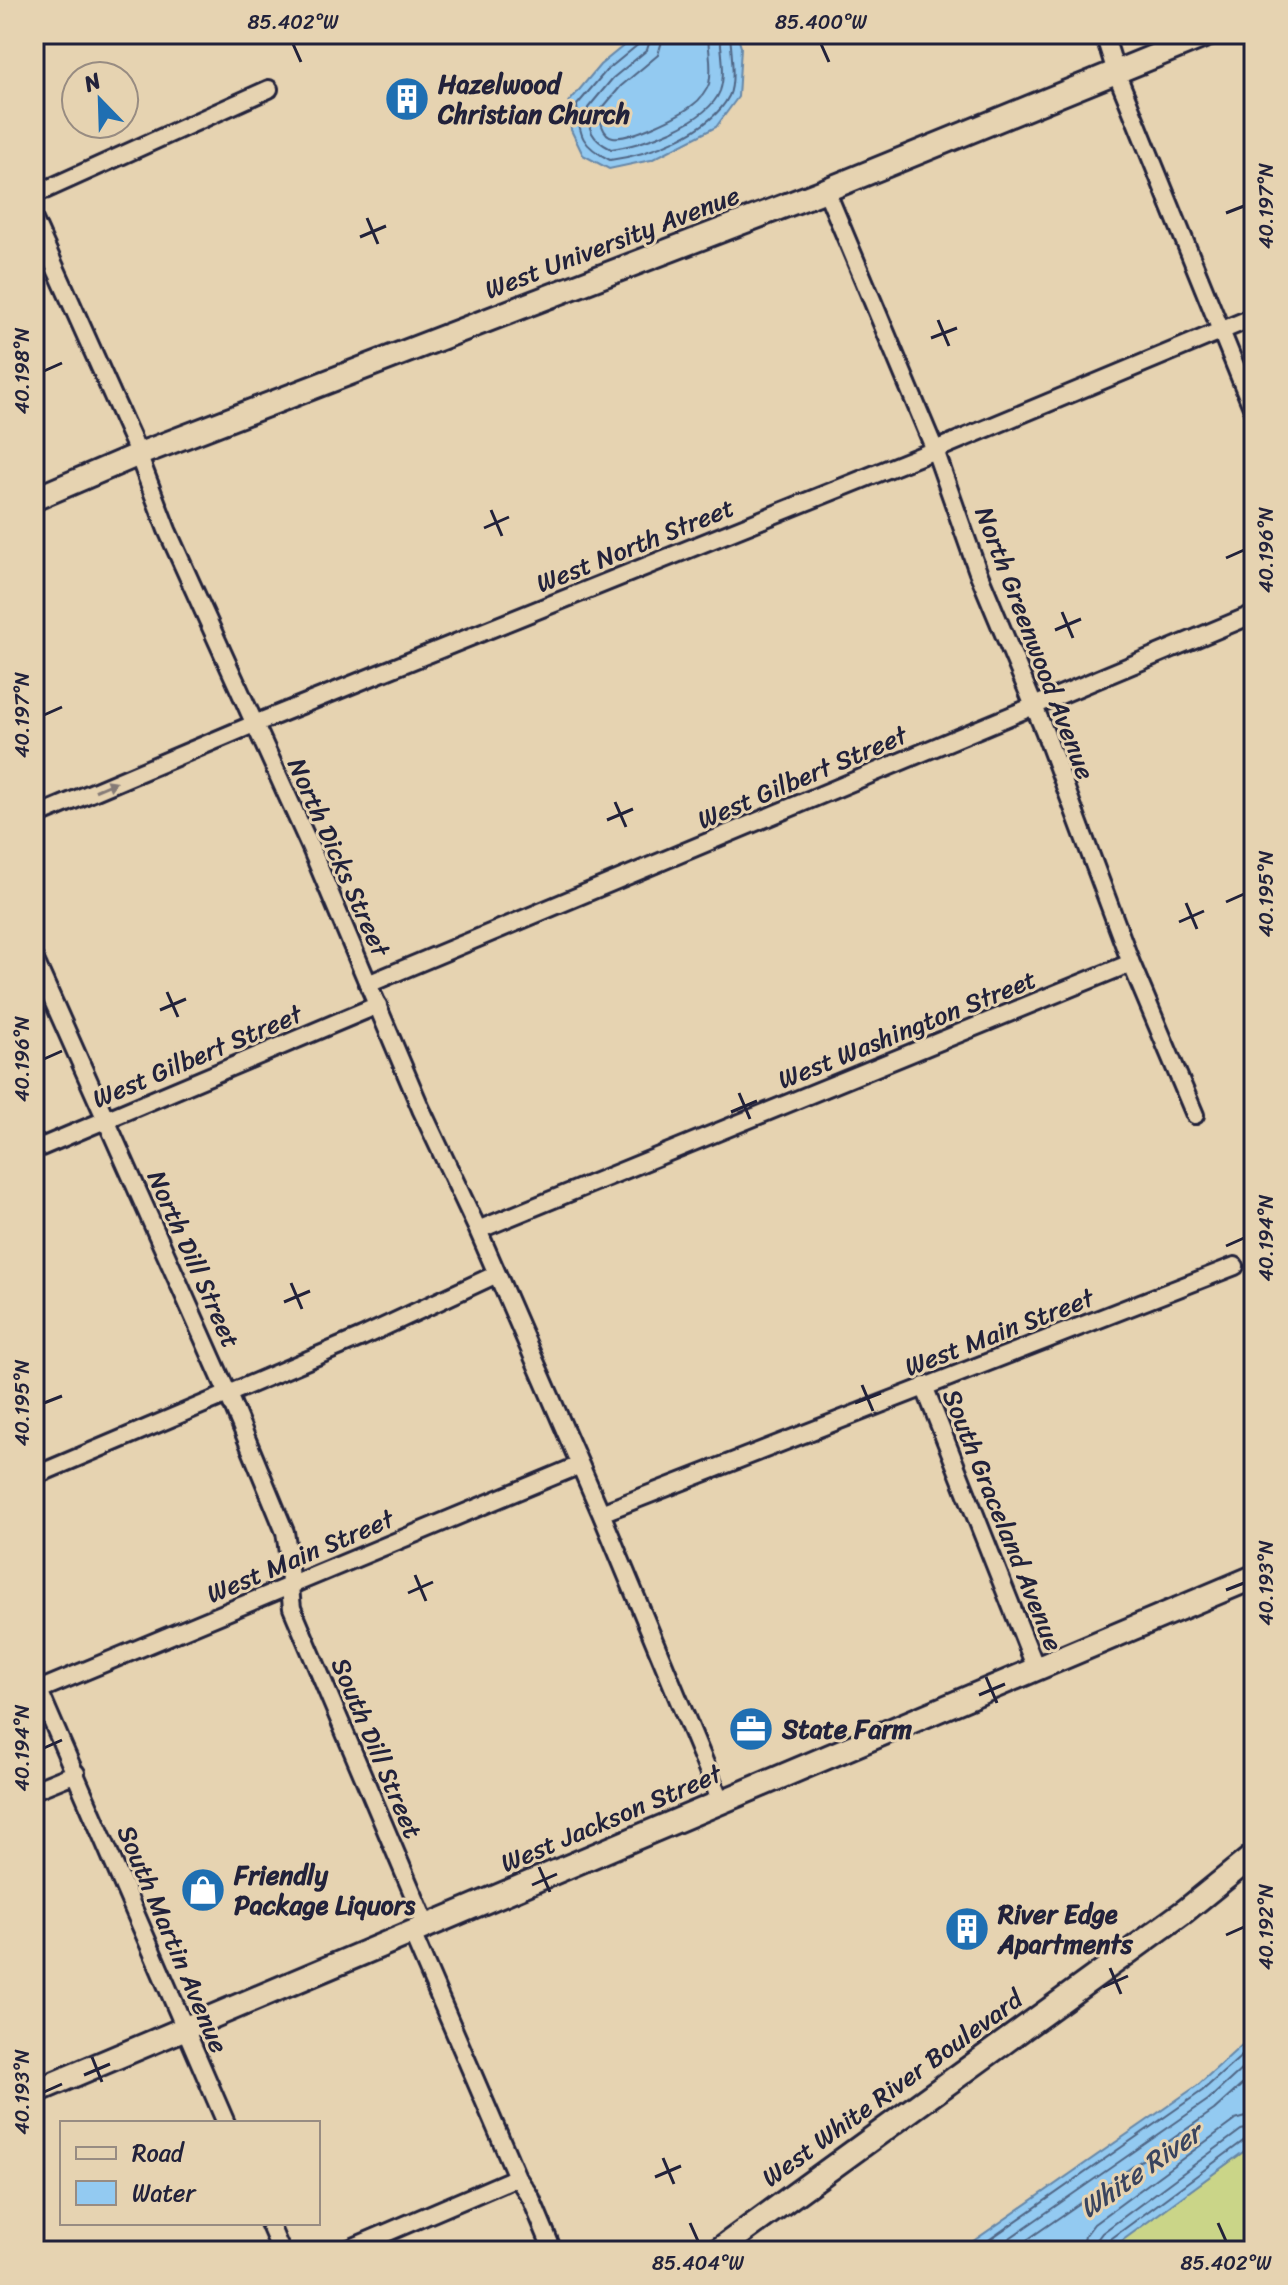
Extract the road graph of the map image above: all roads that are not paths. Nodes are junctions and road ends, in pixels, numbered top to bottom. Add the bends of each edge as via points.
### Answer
1 (1104, 34) edge
2 (1209, 34) edge
3 (1116, 72) junction
4 (269, 89) dead end
5 (826, 190) junction
6 (34, 191) edge
7 (34, 220) edge
8 (1254, 317) edge
9 (1221, 331) junction
10 (1254, 412) edge
11 (935, 450) junction
12 (137, 455) junction
13 (34, 499) edge
14 (1254, 614) edge
15 (1033, 706) junction
16 (254, 724) junction
17 (34, 817) edge
18 (34, 958) edge
19 (1131, 963) junction
20 (368, 984) junction
21 (378, 1005) junction
22 (1195, 1115) dead end
23 (106, 1120) junction
24 (34, 1150) edge
25 (478, 1230) junction
26 (1235, 1266) dead end
27 (497, 1274) junction
28 (924, 1386) junction
29 (228, 1394) junction
30 (580, 1465) junction
31 (34, 1476) edge
32 (601, 1513) junction
33 (1254, 1577) edge
34 (289, 1586) junction
35 (1037, 1671) junction
36 (36, 1684) edge
37 (76, 1773) junction
38 (34, 1790) edge
39 (721, 1802) junction
40 (1254, 1855) edge
41 (420, 1930) junction
42 (185, 2026) junction
43 (34, 2092) edge
44 (225, 2121) edge
45 (517, 2177) junction
46 (270, 2225) edge
47 (281, 2251) edge
48 (344, 2251) edge
49 (553, 2251) edge
50 (717, 2251) edge

1 - 3 street
2 - 3 street, West University Avenue
3 - 5 street, West University Avenue
3 - 9 street
4 - 6 street
5 - 11 street, North Greenwood Avenue
5 - 12 street, West University Avenue
7 - 12 street, North Dicks Street
8 - 9 street, West North Street
9 - 10 street
9 - 11 street, West North Street
11 - 15 street, North Greenwood Avenue
11 - 16 street, West North Street
12 - 13 street, West University Avenue
12 - 16 street, North Dicks Street
14 - 15 street, West Gilbert Street
15 - 19 street, North Greenwood Avenue
15 - 20 street, West Gilbert Street
17 -> 16 street, West North Street
16 - 20 street, North Dicks Street
18 - 23 street, North Dill Street
19 - 22 street, North Greenwood Avenue
19 - 25 street, West Washington Street
20 - 21 street, North Dicks Street
21 - 23 street, West Gilbert Street
21 - 25 street, North Dicks Street
23 - 24 street, West Gilbert Street
23 - 29 street, North Dill Street
25 - 27 street, North Dicks Street
26 - 28 street, West Main Street
27 - 29 street
27 - 30 street, North Dicks Street
28 - 32 street, West Main Street
28 - 35 street, South Graceland Avenue
29 - 31 street
29 - 34 street, North Dill Street via 285,1532
30 - 32 street, North Dicks Street
30 - 34 street, West Main Street
32 - 39 street, North Dicks Street
33 - 35 street, West Jackson Street
34 - 36 street, West Main Street
34 - 41 street, South Dill Street via 292,1608
35 - 39 street, West Jackson Street
36 - 37 street, South Martin Avenue
37 - 38 street
37 - 42 street, South Martin Avenue
39 - 41 street, West Jackson Street
40 - 50 street, West White River Boulevard via 1185,1911
41 - 42 street, West Jackson Street
41 - 45 street, South Dill Street
42 - 43 street, West Jackson Street
42 - 44 street, South Martin Avenue
45 - 48 street
45 - 49 street, South Dill Street
46 - 47 street

